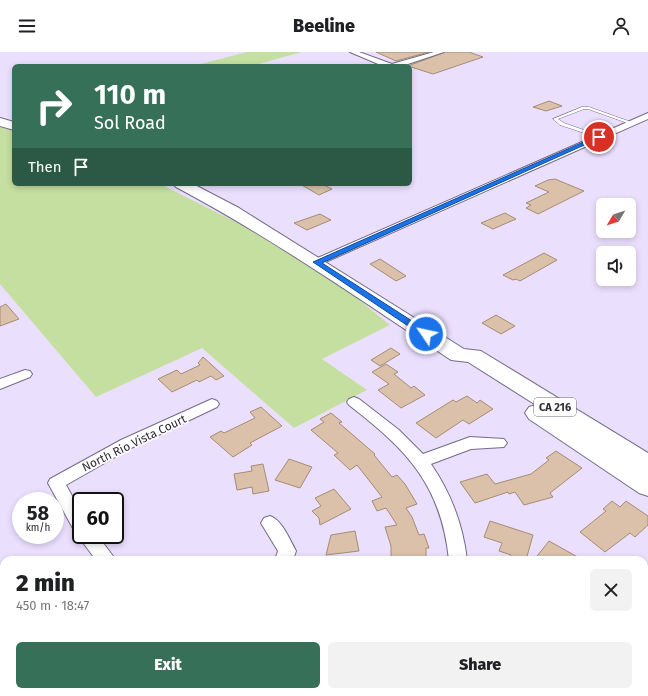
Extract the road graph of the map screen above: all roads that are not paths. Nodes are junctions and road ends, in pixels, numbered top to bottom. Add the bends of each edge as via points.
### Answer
1 (353, 52) edge
2 (441, 52) edge
3 (385, 64) edge
4 (401, 64) edge
5 (647, 117) edge
6 (0, 122) edge
7 (632, 123) junction
8 (12, 125) edge
9 (599, 137) junction
10 (185, 186) edge
11 (316, 262) junction
12 (459, 356) junction
13 (25, 374) dead end
14 (0, 384) edge
15 (354, 402) dead end
16 (212, 404) dead end
17 (499, 443) dead end
18 (420, 462) junction
19 (648, 465) edge
20 (648, 486) edge
21 (72, 511) edge
22 (270, 523) dead end
23 (94, 544) edge
24 (104, 556) edge
25 (285, 556) edge
26 (458, 556) edge

1 - 3 street
2 - 4 street
5 - 7 street
6 - 8 main road
7 - 9 street
7 - 9 lane via 588,108 555,119
9 - 11 street
10 - 11 main road, CA 216 via 233,211
11 - 12 main road, CA 216
12 - 19 main road, CA 216 via 473,356
12 - 20 main road, CA 216 via 460,363
13 - 14 street
15 - 18 street via 400,440
16 - 21 street, North Rio Vista Court via 126,444 56,483
17 - 18 street via 470,443
18 - 26 street via 448,511 456,537
22 - 25 street via 287,551
23 - 24 street

